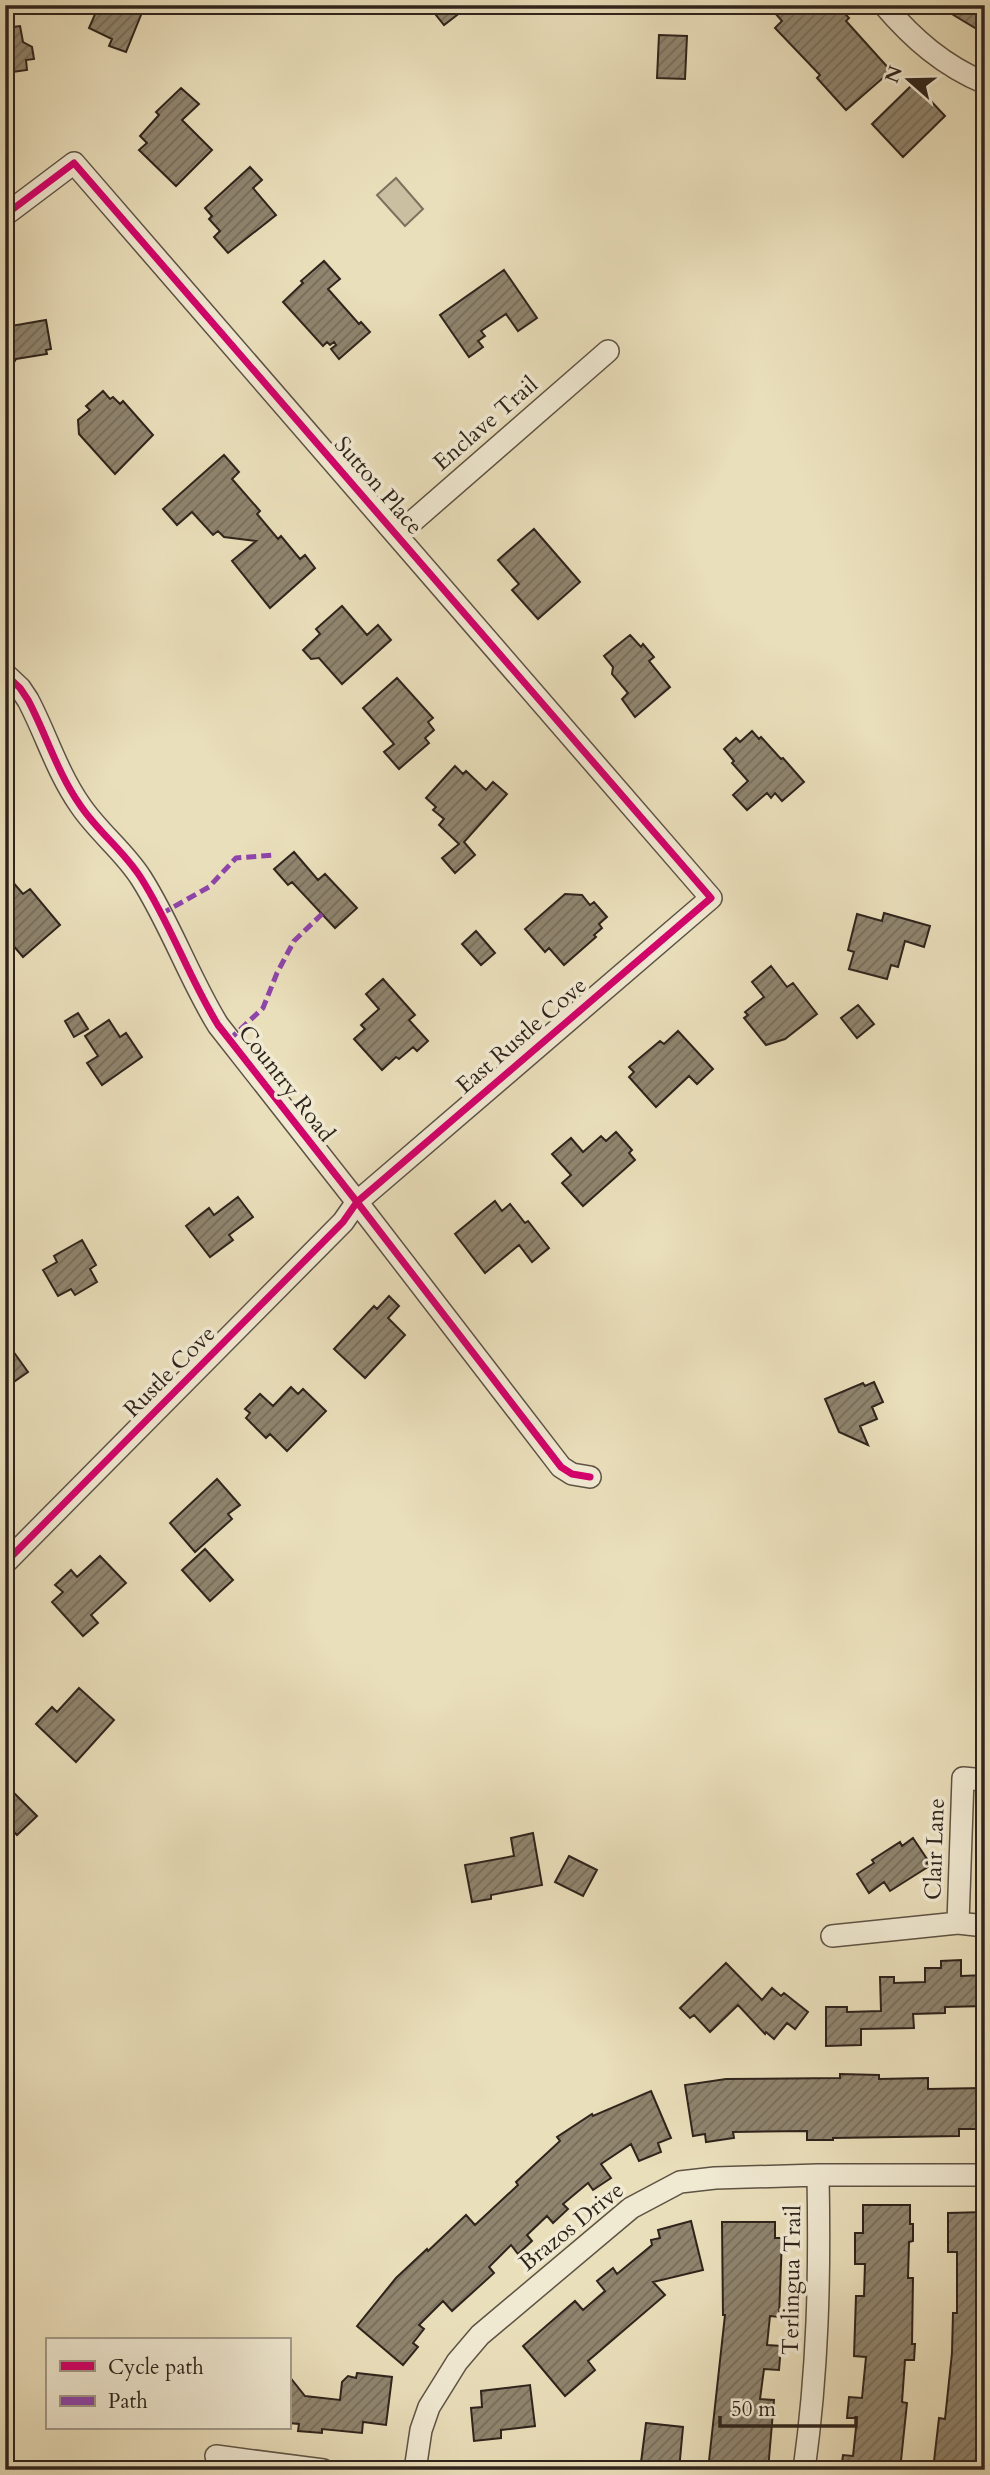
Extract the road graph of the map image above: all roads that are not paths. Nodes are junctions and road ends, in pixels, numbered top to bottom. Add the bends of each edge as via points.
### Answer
1 (884, 5) edge
2 (985, 83) edge
3 (5, 215) edge
4 (608, 351) dead end
5 (397, 535) junction
6 (5, 674) edge
7 (711, 898) joint
8 (357, 1202) junction
9 (590, 1477) dead end
10 (5, 1563) edge
11 (985, 1780) edge
12 (958, 1923) junction
13 (985, 1926) edge
14 (832, 1936) dead end
15 (818, 2175) junction
16 (985, 2175) edge
17 (216, 2456) dead end
18 (323, 2470) edge
19 (415, 2470) edge
20 (804, 2470) edge

1 - 2 street via 921,45
3 - 5 street, Sutton Place via 74,163
4 - 5 street, Enclave Trail
5 - 7 street, Sutton Place
6 - 8 street, Country Road via 28,699 79,805 141,877 218,1025
7 - 8 street, East Rustle Cove
8 - 9 street, Country Road via 561,1467
8 - 10 street, Rustle Cove via 343,1222
11 - 12 street, Clair Lane via 963,1778
12 - 13 street
12 - 14 street
15 - 16 street, Brazos Drive
15 - 19 street, Brazos Drive via 680,2182 631,2208 481,2335 457,2362 429,2407
15 - 20 street, Terlingua Trail via 817,2355
17 - 18 street

